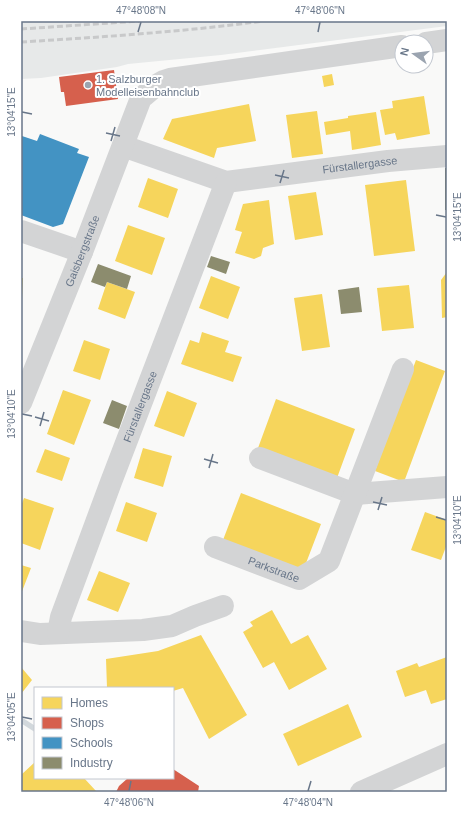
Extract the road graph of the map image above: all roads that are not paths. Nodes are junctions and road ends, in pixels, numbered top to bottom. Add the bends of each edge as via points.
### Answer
1 (447, 40) edge
2 (434, 42) edge
3 (394, 47) edge
4 (123, 146) junction
5 (447, 156) edge
6 (226, 182) junction
7 (21, 231) edge
8 (82, 252) junction
9 (403, 369) dead end
10 (21, 403) edge
11 (260, 458) dead end
12 (447, 487) edge
13 (355, 494) junction
14 (215, 547) dead end
15 (223, 606) dead end
16 (21, 631) edge
17 (58, 633) junction
18 (447, 754) edge
19 (361, 792) edge

1 - 2 street
3 - 4 street, Gaisbergstraße via 170,79 159,83 141,98
4 - 6 street, Fürstallergasse
4 - 8 street, Gaisbergstraße
5 - 6 street, Fürstallergasse via 388,160
6 - 17 street, Fürstallergasse via 110,482 61,617
7 - 8 street
8 - 10 street, Gaisbergstraße
9 - 13 street, Parkstraße
11 - 13 street
12 - 13 street
13 - 14 street, Parkstraße via 329,561 299,579
15 - 17 street via 172,626 143,630
16 - 17 street
18 - 19 street

